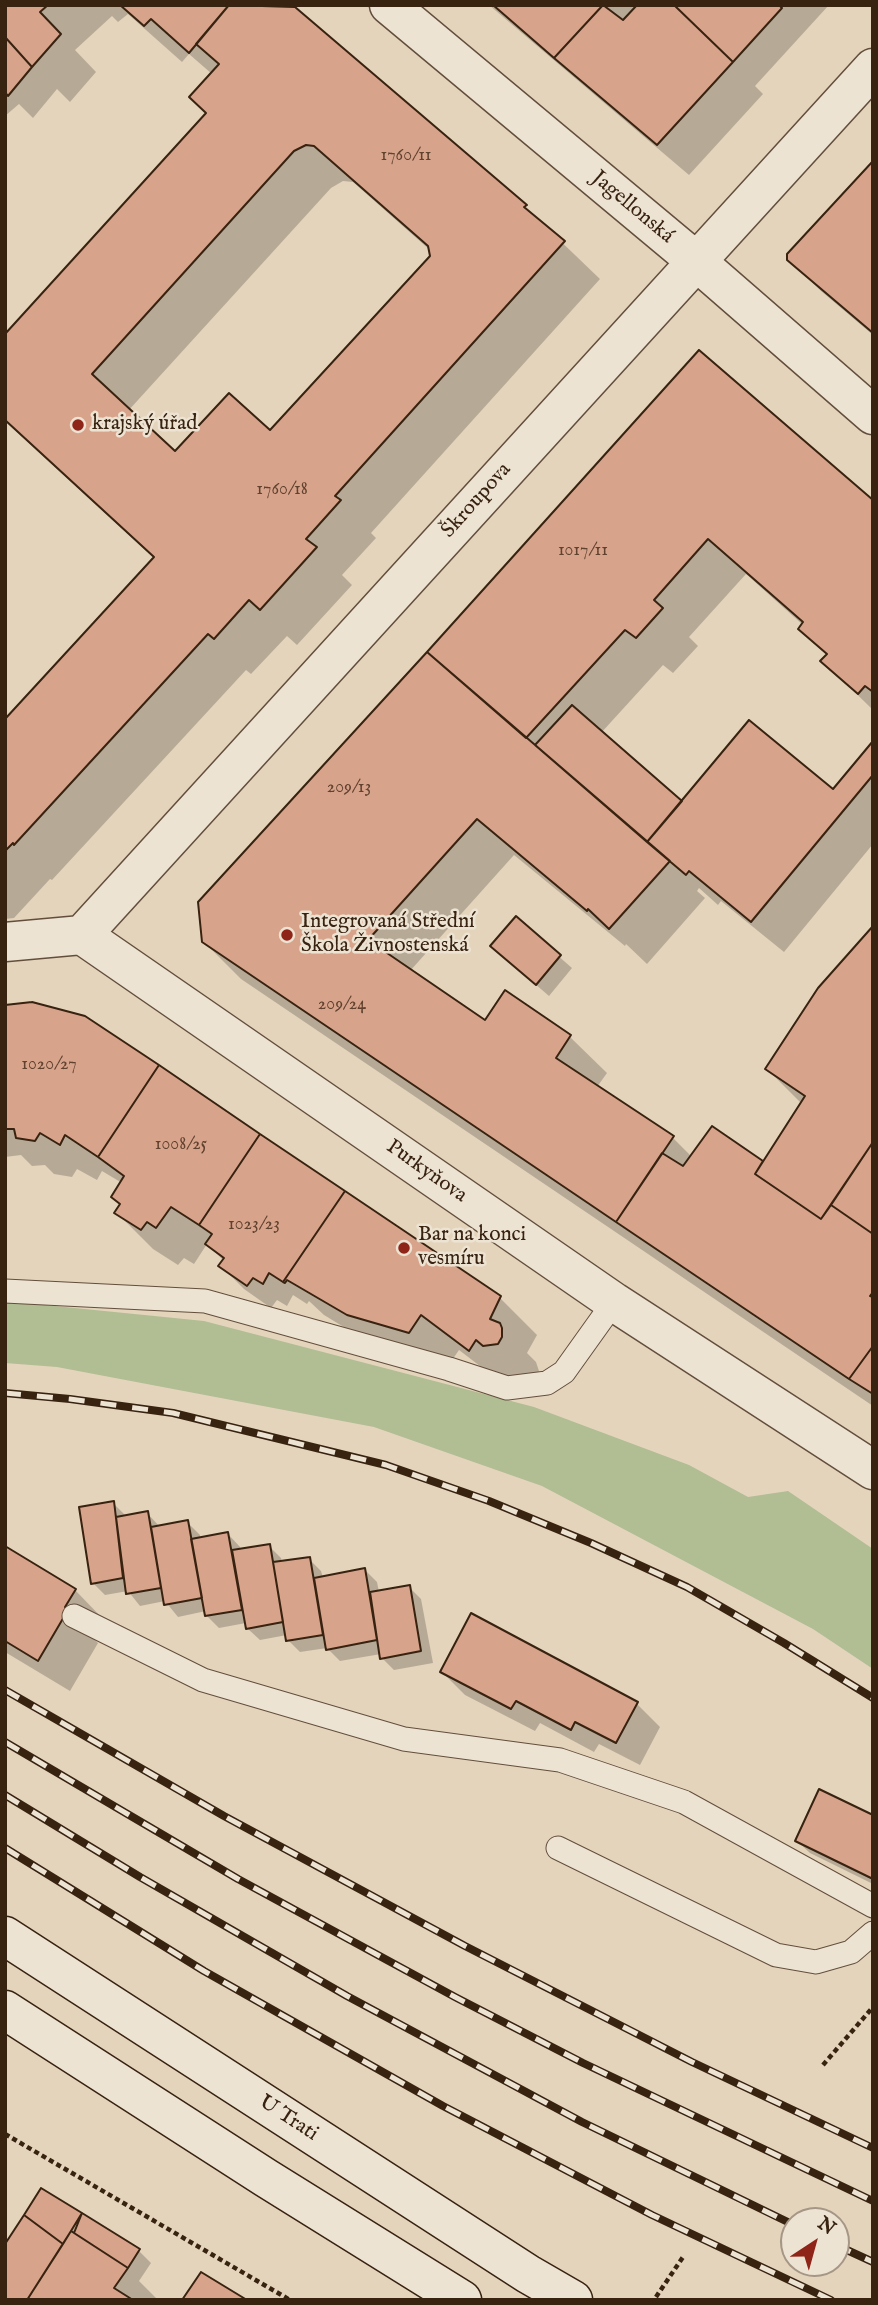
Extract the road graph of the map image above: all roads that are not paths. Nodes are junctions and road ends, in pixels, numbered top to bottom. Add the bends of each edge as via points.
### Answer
1 (389, 5) edge
2 (873, 68) edge
3 (696, 261) junction
4 (873, 415) edge
5 (82, 935) junction
6 (5, 942) edge
7 (5, 1291) edge
8 (614, 1302) junction
9 (873, 1470) edge
10 (74, 1616) dead end
11 (558, 1847) dead end
12 (873, 1906) edge
13 (873, 1933) edge
14 (5, 1936) edge
15 (5, 2010) edge
16 (462, 2300) edge
17 (573, 2300) edge

1 - 3 street, Jagellonská
2 - 3 street, Škroupova
3 - 4 street, Jagellonská
3 - 5 street, Škroupova
5 - 6 street
5 - 8 street, Purkyňova
7 - 8 lane via 205,1301 507,1388 547,1383 564,1372
8 - 9 street, Purkyňova
10 - 12 lane via 203,1680 404,1739 560,1760 684,1802
11 - 13 lane via 776,1955 816,1962 851,1952
14 - 17 street, U Trati
15 - 16 street

